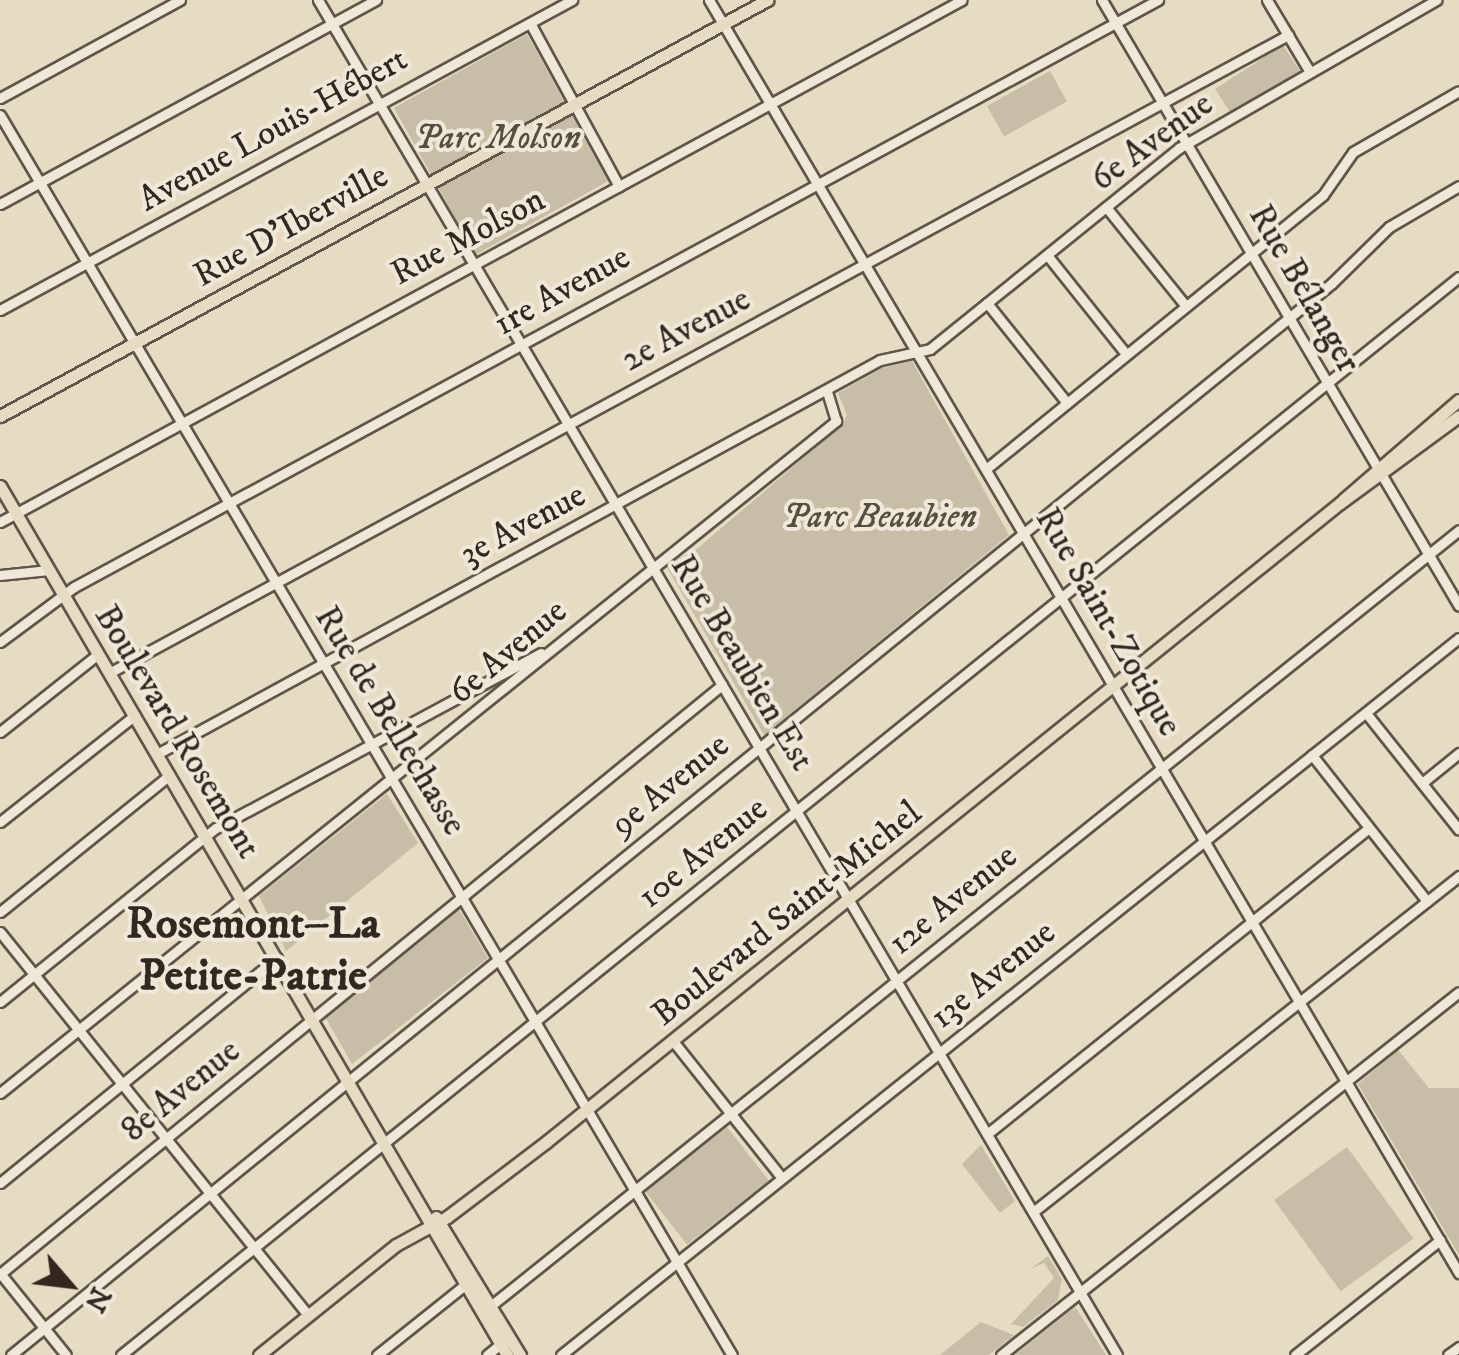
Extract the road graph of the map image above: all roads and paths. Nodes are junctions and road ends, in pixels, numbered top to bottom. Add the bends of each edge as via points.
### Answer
1 (180, 0) edge
2 (318, 0) edge
3 (376, 0) edge
4 (572, 0) edge
5 (709, 0) edge
6 (767, 0) edge
7 (962, 0) edge
8 (1102, 0) edge
9 (1158, 0) edge
10 (1267, 0) edge
11 (1436, 0) edge
12 (1116, 22) junction
13 (530, 23) junction
14 (332, 24) junction
15 (723, 24) junction
16 (1288, 36) junction
17 (1310, 72) junction
18 (1459, 90) edge
19 (0, 98) edge
20 (575, 103) junction
21 (1163, 103) junction
22 (379, 104) junction
23 (771, 104) junction
24 (0, 115) edge
25 (1187, 144) junction
26 (40, 182) junction
27 (426, 184) junction
28 (818, 184) junction
29 (619, 186) junction
30 (1459, 186) edge
31 (0, 204) edge
32 (1106, 207) junction
33 (1252, 252) junction
34 (1047, 256) junction
35 (87, 263) junction
36 (474, 264) junction
37 (866, 265) junction
38 (1459, 277) edge
39 (987, 303) junction
40 (1186, 306) junction
41 (0, 310) edge
42 (1290, 318) junction
43 (134, 343) junction
44 (521, 345) junction
45 (917, 352) junction
46 (1126, 354) junction
47 (1328, 383) junction
48 (826, 392) junction
49 (1459, 400) edge
50 (1067, 403) junction
51 (0, 416) edge
52 (1459, 416) edge
53 (182, 424) junction
54 (568, 425) junction
55 (986, 469) junction
56 (1380, 470) junction
57 (0, 486) edge
58 (229, 503) junction
59 (616, 506) junction
60 (16, 513) junction
61 (0, 522) edge
62 (1459, 530) edge
63 (1024, 534) junction
64 (1428, 555) junction
65 (654, 569) junction
66 (49, 570) junction
67 (0, 575) edge
68 (276, 583) junction
69 (63, 593) junction
70 (1062, 599) junction
71 (1459, 606) edge
72 (1459, 638) edge
73 (0, 642) edge
74 (556, 645) junction
75 (98, 654) junction
76 (325, 664) junction
77 (109, 673) junction
78 (722, 684) junction
79 (1114, 686) junction
80 (1366, 713) junction
81 (134, 714) junction
82 (0, 732) edge
83 (372, 743) junction
84 (760, 747) junction
85 (1459, 753) edge
86 (157, 754) junction
87 (1312, 755) junction
88 (1162, 768) junction
89 (170, 775) junction
90 (394, 781) junction
91 (1422, 783) junction
92 (798, 811) junction
93 (0, 822) edge
94 (1369, 828) junction
95 (1459, 830) edge
96 (206, 836) junction
97 (1205, 841) junction
98 (1459, 876) edge
99 (460, 895) junction
100 (244, 899) junction
101 (850, 899) junction
102 (1427, 901) junction
103 (0, 912) edge
104 (1252, 921) junction
105 (0, 932) edge
106 (278, 958) junction
107 (498, 960) junction
108 (34, 975) junction
109 (896, 980) junction
110 (1459, 992) edge
111 (0, 1002) edge
112 (1299, 1002) junction
113 (313, 1017) junction
114 (537, 1024) junction
115 (79, 1030) junction
116 (673, 1041) junction
117 (940, 1053) junction
118 (350, 1080) junction
119 (1346, 1082) junction
120 (122, 1084) junction
121 (0, 1093) edge
122 (587, 1110) junction
123 (731, 1114) junction
124 (987, 1134) junction
125 (166, 1139) junction
126 (387, 1142) junction
127 (782, 1178) junction
128 (0, 1183) edge
129 (635, 1192) junction
130 (210, 1194) junction
131 (1032, 1212) junction
132 (436, 1224) junction
133 (1440, 1240) junction
134 (254, 1248) junction
135 (678, 1263) junction
136 (1459, 1273) edge
137 (0, 1274) edge
138 (466, 1284) junction
139 (1080, 1292) junction
140 (486, 1309) junction
141 (308, 1315) junction
142 (44, 1328) junction
143 (506, 1345) edge
144 (1459, 1346) edge
145 (10, 1355) edge
146 (66, 1355) edge
147 (120, 1355) edge
148 (259, 1355) edge
149 (378, 1355) edge
150 (487, 1355) edge
151 (520, 1355) edge
152 (562, 1355) edge
153 (732, 1355) edge
154 (1001, 1355) edge
155 (1116, 1355) edge
156 (1296, 1355) edge
157 (1448, 1355) edge

1 - 19 street
2 - 14 street, Rue Beaubien Est
3 - 14 street
4 - 13 street, Avenue Louis-Hébert
5 - 15 street, Rue Saint-Zotique
6 - 15 main road, Rue D'Iberville
7 - 23 street, Rue Molson
8 - 12 street, Rue Bélanger
9 - 12 street, 1re Avenue
10 - 16 street
11 - 17 street, 6e Avenue
12 - 21 street, Rue Bélanger
12 - 28 street, 1re Avenue
13 - 20 street
13 - 22 street, Avenue Louis-Hébert
14 - 22 street, Rue Beaubien Est
14 - 26 street
15 - 20 main road, Rue D'Iberville
15 - 23 street, Rue Saint-Zotique
16 - 17 street
16 - 21 street, 2e Avenue
17 - 25 street, 6e Avenue
18 - 33 street via 1358,148 1323,195
20 - 27 main road, Rue D'Iberville
20 - 29 street
21 - 25 street, Rue Bélanger
21 - 37 street, 2e Avenue
22 - 27 street, Rue Beaubien Est
22 - 35 street, Avenue Louis-Hébert
23 - 28 street, Rue Saint-Zotique
23 - 29 street, Rue Molson
24 - 26 street, Rue de Bellechasse
25 - 32 street, 6e Avenue
25 - 33 street, Rue Bélanger
26 - 31 street
26 - 35 street, Rue de Bellechasse
27 - 36 street, Rue Beaubien Est
27 - 43 main road, Rue D'Iberville
28 - 37 street, Rue Saint-Zotique
28 - 44 street, 1re Avenue
29 - 36 street, Rue Molson
30 - 42 street, 9e Avenue via 1389,227
32 - 34 street, 6e Avenue
32 - 40 street
33 - 40 street
33 - 42 street, Rue Bélanger
34 - 39 street, 6e Avenue
34 - 46 street
35 - 41 street, Avenue Louis-Hébert
35 - 43 street, Rue de Bellechasse
36 - 44 street, Rue Beaubien Est
36 - 53 street, Rue Molson
37 - 45 street, Rue Saint-Zotique
37 - 54 street, 2e Avenue
38 - 47 street, 10e Avenue
39 - 45 street, 6e Avenue
39 - 50 street
40 - 46 street
42 - 47 street, Rue Bélanger
42 - 63 street, 9e Avenue
43 - 51 main road, Rue D'Iberville
43 - 53 street, Rue de Bellechasse
44 - 54 street, Rue Beaubien Est
44 - 58 street, 1re Avenue
45 - 48 street, 3e Avenue via 880,360
45 - 55 street, Rue Saint-Zotique
46 - 50 street
47 - 56 street, Rue Bélanger
47 - 70 street, 10e Avenue
48 - 59 street, 3e Avenue
48 - 65 street, 6e Avenue via 836,420
49 - 56 main road, Boulevard Saint-Michel
50 - 55 street
52 - 56 main road, Boulevard Saint-Michel
53 - 58 street, Rue de Bellechasse
53 - 60 street, Rue Molson
54 - 59 street, Rue Beaubien Est
54 - 68 street, 2e Avenue
55 - 63 street, Rue Saint-Zotique
56 - 64 street, Rue Bélanger
56 - 79 main road, Boulevard Saint-Michel
57 - 60 main road, Boulevard Rosemont
58 - 68 street, Rue de Bellechasse
58 - 69 street, 1re Avenue
59 - 65 street, Rue Beaubien Est
59 - 76 street, 3e Avenue
60 - 61 street, Rue Molson
60 - 66 main road, Boulevard Rosemont
62 - 64 street, 12e Avenue
63 - 70 street, Rue Saint-Zotique
63 - 84 street, 9e Avenue
64 - 71 street, Rue Bélanger
64 - 88 street, 12e Avenue
65 - 74 street, 6e Avenue
65 - 78 street, Rue Beaubien Est
66 - 67 street
66 - 69 main road, Boulevard Rosemont
68 - 76 street, Rue de Bellechasse
68 - 77 street, 2e Avenue
69 - 73 street, 1re Avenue
69 - 75 main road, Boulevard Rosemont
70 - 79 street, Rue Saint-Zotique
70 - 92 street, 10e Avenue
72 - 80 street, 13e Avenue
74 - 83 street
74 - 90 street, 6e Avenue
75 - 77 main road, Boulevard Rosemont
75 - 82 street
76 - 83 street, Rue de Bellechasse
76 - 86 street, 3e Avenue
77 - 81 main road, Boulevard Rosemont
78 - 84 street, Rue Beaubien Est
78 - 99 street, 8e Avenue
79 - 88 street, Rue Saint-Zotique
79 - 101 main road, Boulevard Saint-Michel
80 - 87 street, 13e Avenue
80 - 91 street
81 - 86 main road, Boulevard Rosemont
81 - 93 street
83 - 90 street, Rue de Bellechasse
83 - 96 street
84 - 92 street, Rue Beaubien Est
84 - 107 street, 9e Avenue
85 - 91 street
86 - 89 main road, Boulevard Rosemont
87 - 94 street
87 - 97 street, 13e Avenue
88 - 97 street, Rue Saint-Zotique
88 - 109 street, 12e Avenue
89 - 96 main road, Boulevard Rosemont
89 - 103 street
90 - 99 street, Rue de Bellechasse
90 - 100 street, 6e Avenue
91 - 95 street
92 - 101 street, Rue Beaubien Est
92 - 114 street, 10e Avenue
94 - 102 street
94 - 104 street
96 - 100 main road, Boulevard Rosemont
96 - 108 street
97 - 104 street, Rue Saint-Zotique
97 - 117 street, 13e Avenue
98 - 102 street
99 - 107 street, Rue de Bellechasse
99 - 113 street, 8e Avenue
100 - 106 main road, Boulevard Rosemont
100 - 115 street, 6e Avenue
101 - 109 street, Rue Beaubien Est
101 - 116 main road, Boulevard Saint-Michel
102 - 112 street
104 - 112 street, Rue Saint-Zotique
104 - 124 street
105 - 108 street
106 - 113 main road, Boulevard Rosemont
106 - 120 street
107 - 114 street, Rue de Bellechasse
107 - 118 street, 9e Avenue
108 - 111 street
108 - 115 street
109 - 117 street, Rue Beaubien Est
109 - 123 street, 12e Avenue
110 - 119 street
112 - 119 street, Rue Saint-Zotique
112 - 131 street
113 - 118 main road, Boulevard Rosemont
113 - 125 street, 8e Avenue
114 - 122 street, Rue de Bellechasse
114 - 126 street, 10e Avenue
115 - 120 street
115 - 121 street, 6e Avenue
116 - 122 main road, Boulevard Saint-Michel
116 - 123 street
117 - 124 street, Rue Beaubien Est
117 - 127 street, 13e Avenue
118 - 126 main road, Boulevard Rosemont
118 - 130 street, 9e Avenue
119 - 133 street, Rue Saint-Zotique
119 - 139 street
120 - 125 street
120 - 128 street
122 - 129 street, Rue de Bellechasse
122 - 132 main road, Boulevard Saint-Michel
123 - 127 street
123 - 129 street, 12e Avenue
124 - 131 street, Rue Beaubien Est
125 - 130 street
125 - 137 street, 8e Avenue
126 - 132 main road, Boulevard Rosemont
126 - 134 street, 10e Avenue
127 - 135 street, 13e Avenue
129 - 135 street, Rue de Bellechasse
129 - 140 street, 12e Avenue
130 - 134 street
130 - 142 street, 9e Avenue
131 - 139 street, Rue Beaubien Est
132 - 138 main road, Boulevard Rosemont
132 - 140 main road, Boulevard Rosemont
132 - 141 main road, Boulevard Saint-Michel via 396,1245
133 - 136 street, Rue Saint-Zotique
133 - 156 street
134 - 141 street
134 - 147 street, 10e Avenue
135 - 152 street, 13e Avenue
135 - 153 street, Rue de Bellechasse
137 - 142 street
138 - 140 main road, Boulevard Rosemont
138 - 149 street
139 - 154 street
139 - 155 street, Rue Beaubien Est
140 - 143 main road, Boulevard Rosemont
141 - 148 main road, Boulevard Saint-Michel
142 - 145 street, 9e Avenue
142 - 146 street
143 - 150 street
143 - 151 main road, Boulevard Rosemont
144 - 157 street

